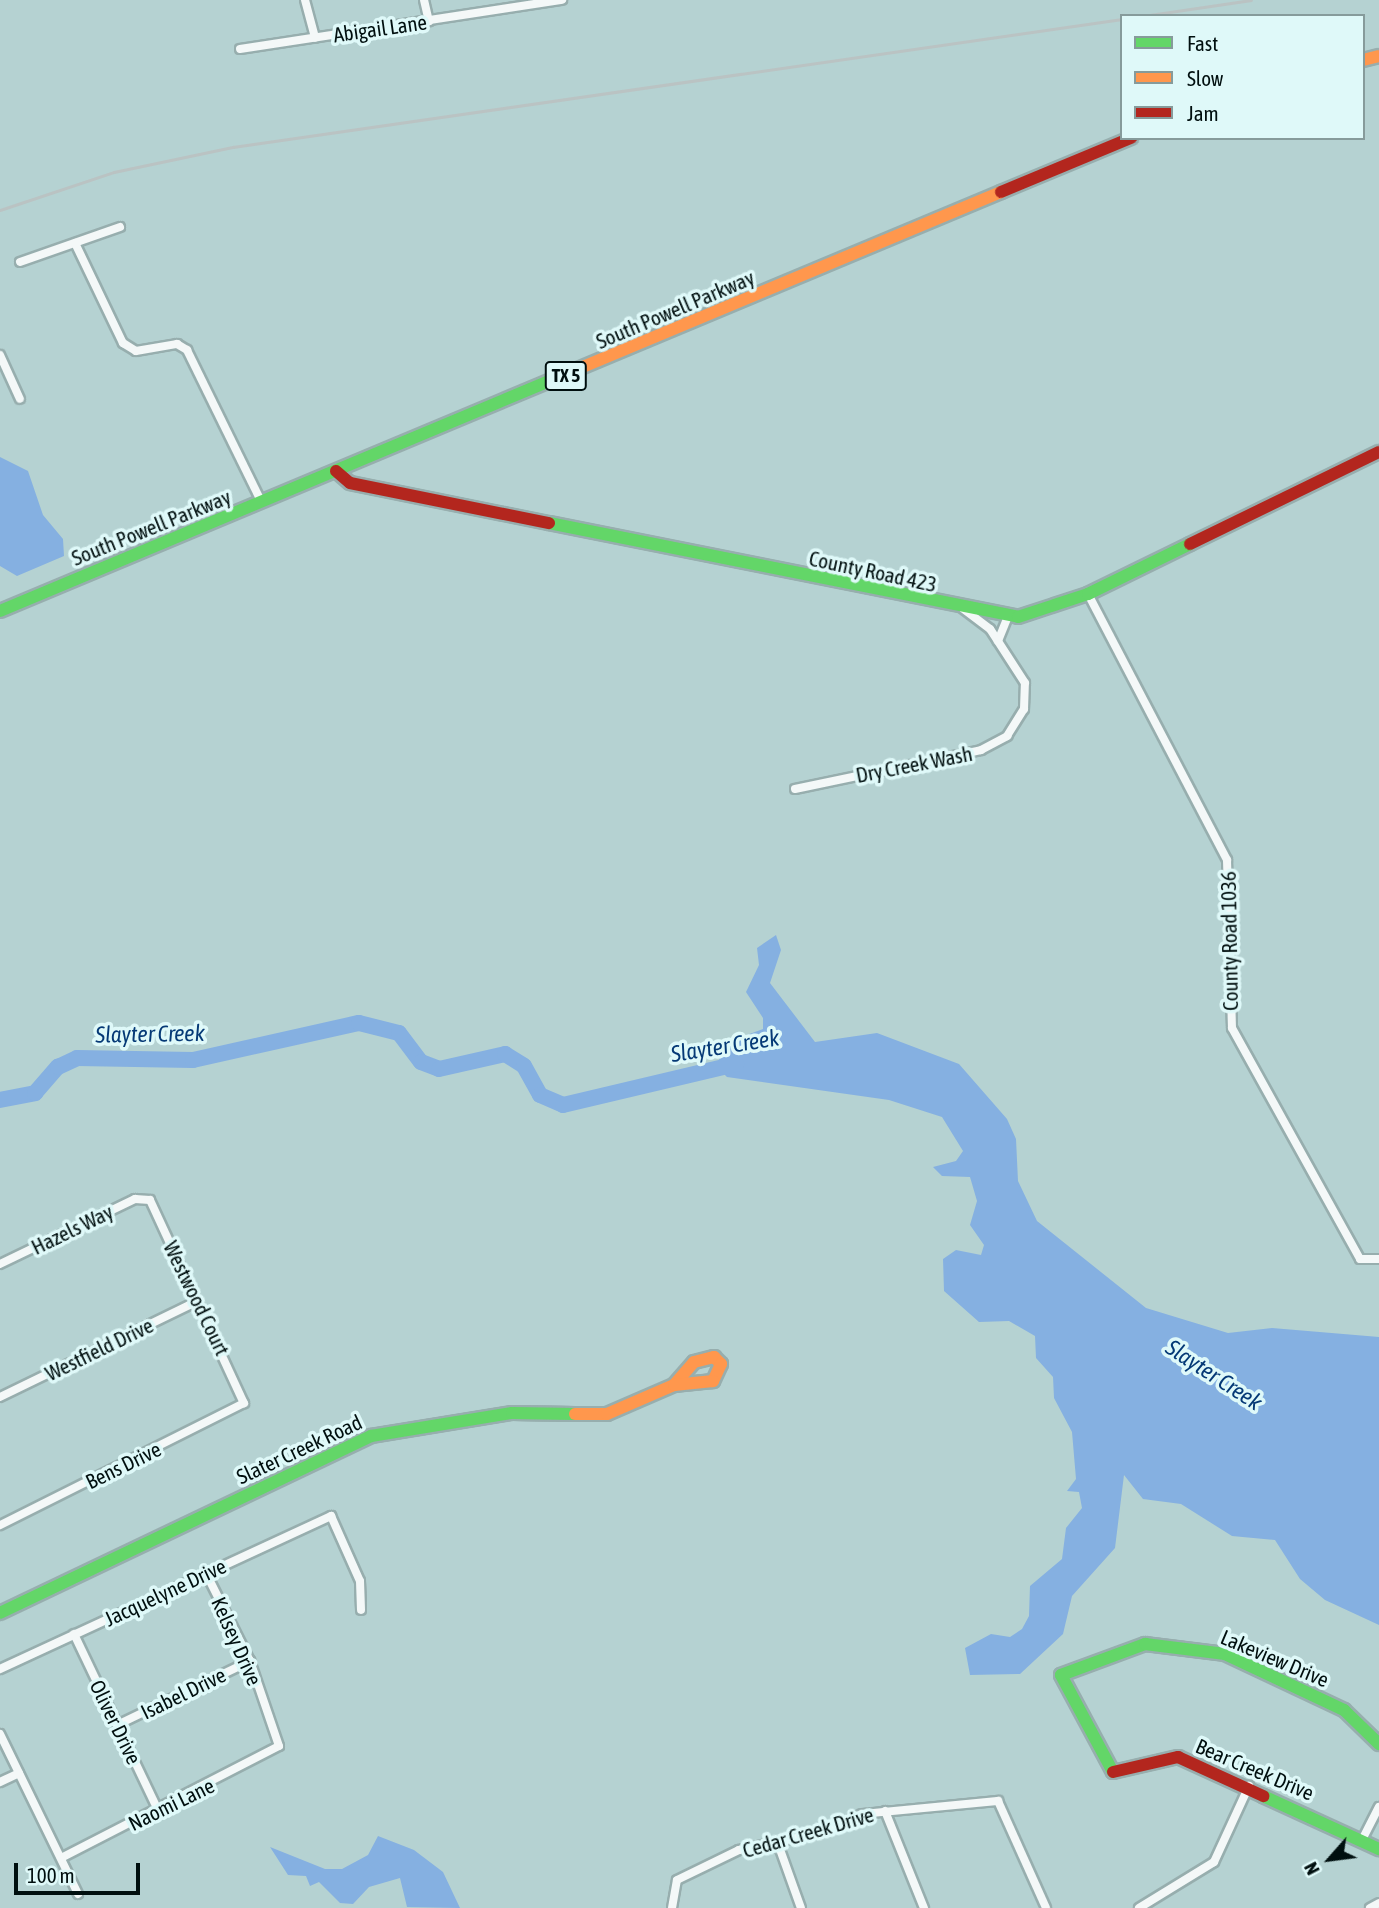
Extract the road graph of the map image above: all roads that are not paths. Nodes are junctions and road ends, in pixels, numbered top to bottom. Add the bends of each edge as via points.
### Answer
1 (305, 0) edge
2 (424, 0) edge
3 (562, 0) edge
4 (429, 21) junction
5 (315, 38) junction
6 (240, 49) dead end
7 (1125, 140) edge
8 (120, 227) dead end
9 (75, 243) junction
10 (20, 262) dead end
11 (0, 355) edge
12 (20, 399) dead end
13 (1379, 452) edge
14 (336, 471) junction
15 (262, 503) junction
16 (1087, 594) junction
17 (962, 609) junction
18 (0, 611) edge
19 (1008, 617) junction
20 (998, 641) junction
21 (795, 789) dead end
22 (144, 1197) joint
23 (1379, 1259) edge
24 (0, 1264) edge
25 (198, 1301) junction
26 (674, 1385) dead end
27 (0, 1397) edge
28 (244, 1403) joint
29 (0, 1525) edge
30 (207, 1575) junction
31 (361, 1610) dead end
32 (0, 1613) edge
33 (74, 1634) junction
34 (250, 1661) junction
35 (0, 1670) edge
36 (117, 1725) junction
37 (0, 1734) edge
38 (1379, 1744) edge
39 (279, 1746) joint
40 (19, 1773) junction
41 (1109, 1773) joint
42 (0, 1782) edge
43 (1248, 1786) junction
44 (1379, 1807) edge
45 (158, 1810) junction
46 (885, 1811) junction
47 (1363, 1838) junction
48 (777, 1841) junction
49 (1379, 1849) edge
50 (61, 1858) junction
51 (78, 1894) dead end
52 (1379, 1903) edge
53 (672, 1908) edge
54 (801, 1908) edge
55 (924, 1908) edge
56 (1046, 1908) edge
57 (1139, 1908) edge
58 (1370, 1908) edge

1 - 5 street
2 - 4 street
3 - 4 street, Abigail Lane
4 - 5 street, Abigail Lane
5 - 6 street, Abigail Lane
7 - 14 street, South Powell Parkway / TX 5
8 - 9 street
9 - 10 street
9 - 15 street via 123,343 136,351 177,344 187,350
11 - 12 street
13 - 16 street, County Road 423
14 - 15 street, South Powell Parkway / TX 5
14 - 17 street, County Road 423 via 350,483
15 - 18 street, South Powell Parkway / TX 5
16 - 19 street, County Road 423
16 - 23 street, County Road 1036 via 1227,860 1230,1023 1353,1249 1363,1262
17 - 19 street, County Road 423
17 - 20 street, Dry Creek Wash
19 - 20 street
20 - 21 street, Dry Creek Wash via 1027,690 1024,709 1002,740
22 - 24 street, Hazels Way
22 - 25 street, Westwood Court
25 - 27 street, Westfield Drive
25 - 28 street, Westwood Court
26 - 32 street, Slater Creek Road via 607,1414 512,1413 371,1436
28 - 29 street, Bens Drive
30 - 31 street, Jacquelyne Drive via 331,1516 360,1581
30 - 33 street, Jacquelyne Drive
30 - 34 street, Kelsey Drive
33 - 35 street, Jacquelyne Drive
33 - 36 street, Oliver Drive
34 - 36 street, Isabel Drive
34 - 39 street, Kelsey Drive
36 - 45 street, Oliver Drive
37 - 40 street
38 - 41 street, Lakeview Drive via 1344,1710 1225,1654 1186,1645 1145,1644 1104,1654 1061,1675
39 - 45 street, Naomi Lane
40 - 42 street
40 - 50 street
41 - 43 street, Bear Creek Drive via 1178,1757
43 - 47 street, Bear Creek Drive
43 - 57 street via 1214,1862
44 - 47 street
45 - 50 street, Naomi Lane
46 - 48 street, Cedar Creek Drive
46 - 55 street
46 - 56 street, Cedar Creek Drive via 998,1801
47 - 49 street, Bear Creek Drive
48 - 53 street, Cedar Creek Drive via 739,1850 671,1889
48 - 54 street
50 - 51 street
52 - 58 street

